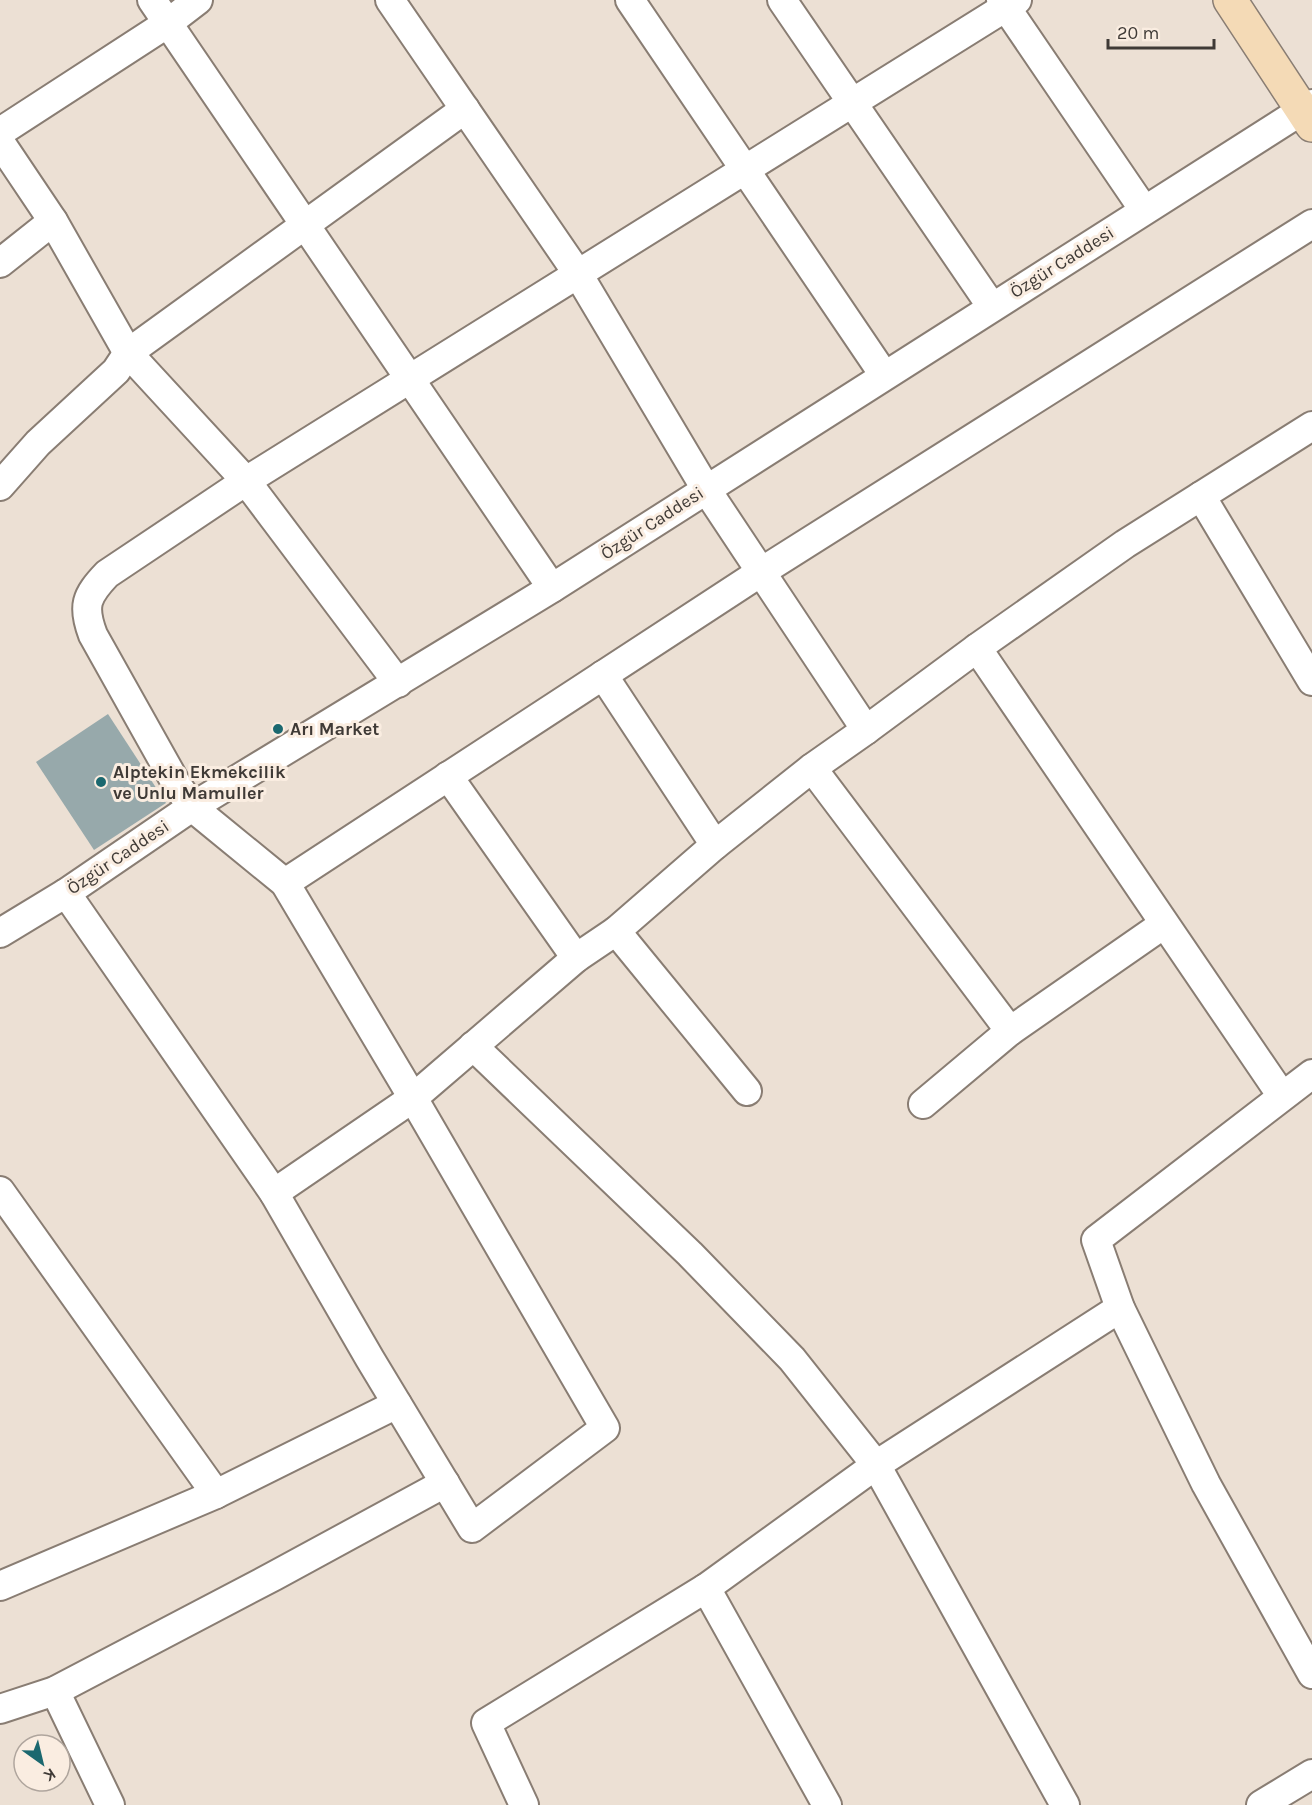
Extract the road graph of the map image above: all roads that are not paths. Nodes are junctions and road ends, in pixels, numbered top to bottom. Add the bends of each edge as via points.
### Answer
1 (198, 0) edge
2 (390, 0) edge
3 (630, 0) edge
4 (782, 0) edge
5 (1230, 0) edge
6 (1008, 2) edge
7 (160, 11) edge
8 (852, 103) junction
9 (465, 109) junction
10 (1309, 113) edge
11 (0, 132) edge
12 (0, 142) edge
13 (744, 170) junction
14 (1144, 210) junction
15 (53, 221) junction
16 (1312, 224) edge
17 (305, 225) junction
18 (0, 262) edge
19 (578, 274) junction
20 (992, 307) junction
21 (128, 353) junction
22 (885, 375) junction
23 (410, 379) junction
24 (1312, 426) edge
25 (246, 481) junction
26 (0, 486) edge
27 (706, 489) junction
28 (1201, 496) junction
29 (761, 572) junction
30 (552, 588) junction
31 (977, 648) junction
32 (1304, 649) edge
33 (603, 675) junction
34 (1312, 681) edge
35 (398, 683) junction
36 (866, 730) junction
37 (812, 768) junction
38 (448, 776) junction
39 (192, 807) junction
40 (715, 846) junction
41 (285, 883) junction
42 (66, 893) junction
43 (1164, 924) junction
44 (616, 931) junction
45 (0, 933) edge
46 (576, 958) junction
47 (1010, 1031) junction
48 (473, 1046) junction
49 (1312, 1074) edge
50 (747, 1091) dead end
51 (1282, 1096) junction
52 (413, 1098) junction
53 (923, 1104) dead end
54 (0, 1191) edge
55 (274, 1193) junction
56 (1120, 1308) junction
57 (397, 1404) junction
58 (876, 1465) junction
59 (445, 1483) junction
60 (216, 1494) junction
61 (0, 1586) edge
62 (706, 1588) junction
63 (1312, 1674) edge
64 (55, 1691) junction
65 (0, 1708) edge
66 (1312, 1774) edge
67 (110, 1805) edge
68 (524, 1805) edge
69 (827, 1805) edge
70 (1065, 1805) edge
71 (1261, 1805) edge

1 - 7 street
2 - 9 street
3 - 13 street
4 - 8 street
5 - 10 main road
6 - 8 street
6 - 14 street
7 - 11 street
7 - 17 street
8 - 13 street
8 - 20 street
9 - 17 street
9 - 19 street
10 - 14 street, Özgür Caddesi
12 - 15 street
13 - 19 street
13 - 22 street
14 - 20 street, Özgür Caddesi
15 - 18 street
15 - 21 street
16 - 29 street
17 - 21 street
17 - 23 street
19 - 23 street
19 - 27 street
20 - 22 street, Özgür Caddesi
21 - 25 street
21 - 26 street via 116,371 38,443
22 - 27 street, Özgür Caddesi
23 - 25 street
23 - 30 street
24 - 28 street
25 - 35 street
25 - 39 street via 107,574 94,588 88,603 87,618 93,635
27 - 29 street
27 - 30 street, Özgür Caddesi
28 - 31 street
28 - 32 street
29 - 33 street
29 - 36 street
30 - 35 street, Özgür Caddesi
31 - 36 street
31 - 43 street
32 - 34 street
33 - 38 street
33 - 40 street
35 - 39 street, Özgür Caddesi
36 - 37 street
37 - 40 street
37 - 47 street
38 - 41 street
38 - 46 street
39 - 41 street
39 - 42 street, Özgür Caddesi
40 - 44 street
41 - 52 street
42 - 45 street, Özgür Caddesi
42 - 55 street
43 - 47 street
43 - 51 street
44 - 46 street
44 - 50 street
46 - 48 street
47 - 53 street
48 - 52 street
48 - 58 street via 690,1254 792,1359
49 - 51 street
51 - 56 street via 1096,1240
52 - 55 street
52 - 59 street via 605,1428 472,1528
54 - 60 street
55 - 57 street
56 - 58 street
56 - 63 street via 1206,1484
57 - 59 street
57 - 60 street
58 - 62 street
58 - 70 street
59 - 64 street
60 - 61 street
62 - 68 street via 486,1723
62 - 69 street
64 - 65 street
64 - 67 street
66 - 71 street

